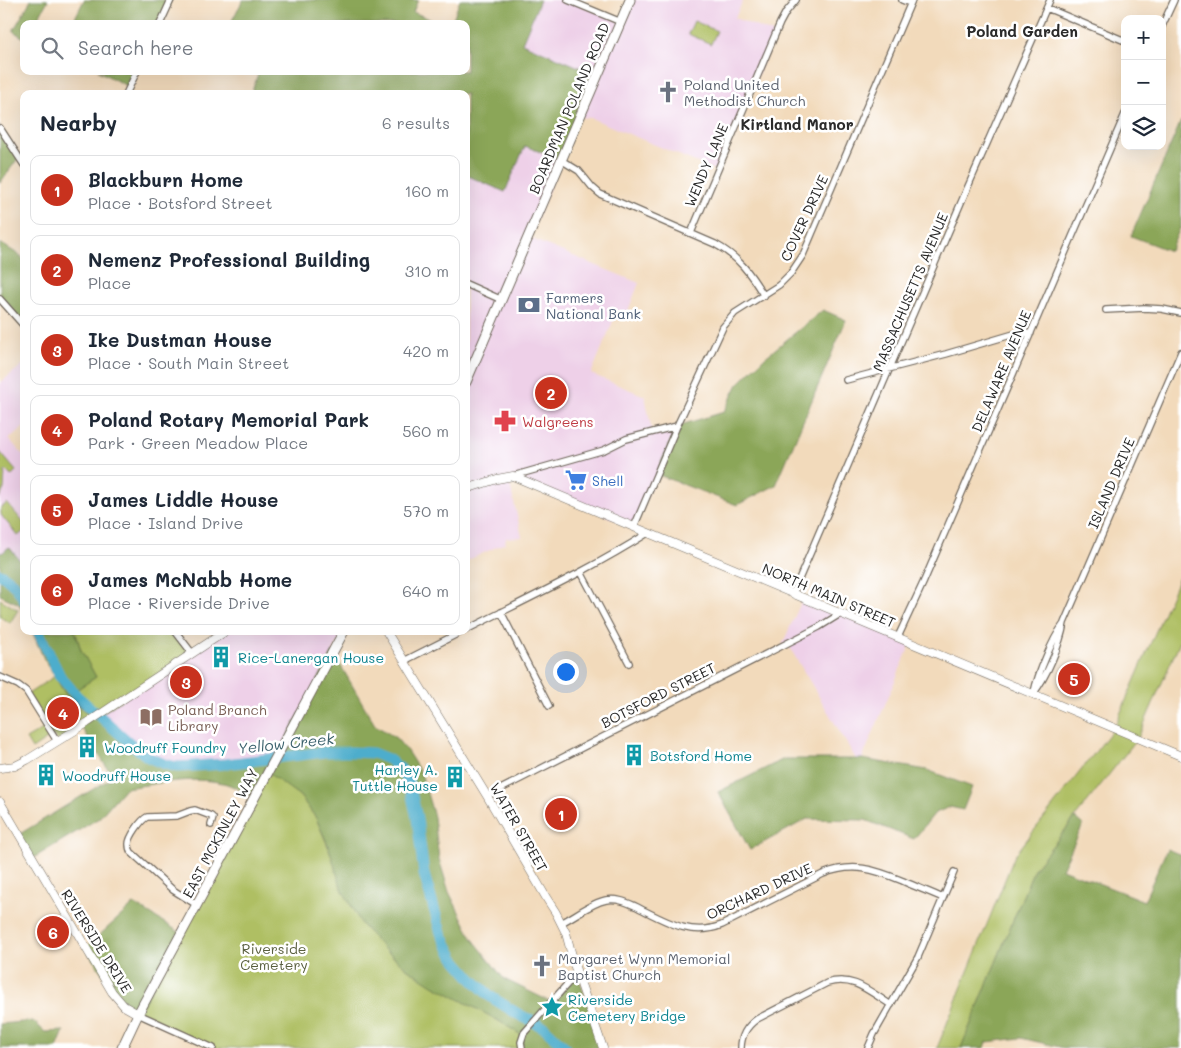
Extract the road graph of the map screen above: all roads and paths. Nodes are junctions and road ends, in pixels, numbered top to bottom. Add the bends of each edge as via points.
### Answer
1 (171, 0) edge
2 (568, 0) edge
3 (630, 0) edge
4 (796, 0) edge
5 (902, 0) edge
6 (1050, 0) edge
7 (1174, 0) edge
8 (911, 2) edge
9 (1047, 8) junction
10 (1166, 17) edge
11 (162, 20) edge
12 (621, 22) junction
13 (1121, 39) edge
14 (135, 75) edge
15 (128, 90) edge
16 (1121, 123) edge
17 (0, 128) edge
18 (20, 159) edge
19 (561, 160) junction
20 (691, 233) junction
21 (470, 286) edge
22 (764, 296) junction
23 (0, 299) edge
24 (502, 300) junction
25 (1106, 310) dead end
26 (1181, 313) edge
27 (20, 324) edge
28 (1031, 333) junction
29 (1181, 352) edge
30 (890, 368) junction
31 (470, 373) edge
32 (846, 380) dead end
33 (677, 426) junction
34 (513, 476) junction
35 (470, 488) edge
36 (634, 528) junction
37 (648, 533) junction
38 (581, 572) junction
39 (793, 593) junction
40 (501, 612) junction
41 (840, 614) junction
42 (470, 628) edge
43 (178, 635) edge
44 (220, 635) edge
45 (342, 635) edge
46 (388, 635) edge
47 (455, 635) edge
48 (898, 638) junction
49 (192, 653) junction
50 (404, 661) junction
51 (629, 663) dead end
52 (0, 677) edge
53 (1033, 694) junction
54 (549, 706) dead end
55 (57, 742) junction
56 (1181, 756) edge
57 (0, 768) edge
58 (487, 796) junction
59 (0, 802) edge
60 (211, 825) dead end
61 (954, 872) dead end
62 (943, 898) junction
63 (197, 905) junction
64 (561, 923) junction
65 (577, 973) junction
66 (891, 1004) junction
67 (138, 1014) junction
68 (122, 1048) edge
69 (214, 1048) edge
70 (522, 1048) edge
71 (603, 1048) edge
72 (741, 1048) edge
73 (868, 1048) edge

1 - 11 street
2 - 12 street
3 - 12 main road, BOARDMAN POLAND ROAD
4 - 20 street, WENDY LANE via 780,23
5 - 8 street
6 - 9 street, MASSACHUSETTS AVENUE
7 - 10 street
8 - 22 street, COVER DRIVE via 804,255 786,280
9 - 13 street
9 - 30 street, MASSACHUSETTS AVENUE
12 - 19 main road, BOARDMAN POLAND ROAD
14 - 15 street
16 - 28 street, DELAWARE AVENUE
17 - 18 street
19 - 20 street via 579,171 600,194
19 - 24 main road, BOARDMAN POLAND ROAD
20 - 22 street via 733,256
21 - 24 street
22 - 33 street, COVER DRIVE via 736,313 723,327
23 - 27 street
24 - 31 main road, BOARDMAN POLAND ROAD
25 - 26 street via 1144,308
28 - 30 street via 1014,334
28 - 48 street, DELAWARE AVENUE
29 - 53 street, ISLAND DRIVE via 1064,623 1062,636 1045,676
30 - 32 street
30 - 39 street, MASSACHUSETTS AVENUE
33 - 34 street
33 - 36 street, COVER DRIVE
34 - 35 main road
34 - 36 main road, NORTH MAIN STREET
36 - 37 main road, NORTH MAIN STREET
37 - 38 street
37 - 39 main road, NORTH MAIN STREET
38 - 40 street
38 - 51 street
39 - 41 main road, NORTH MAIN STREET
40 - 42 street
40 - 54 street
41 - 48 main road, NORTH MAIN STREET
41 - 58 street, BOTSFORD STREET
43 - 49 street
44 - 49 main road
45 - 63 main road, EAST MCKINLEY WAY
46 - 50 main road, WATER STREET
47 - 50 street
48 - 53 main road, NORTH MAIN STREET
49 - 55 main road
50 - 58 main road, WATER STREET
52 - 55 street via 18,685 28,694
53 - 56 main road, NORTH MAIN STREET
55 - 57 main road via 15,766
58 - 64 main road, WATER STREET
59 - 67 main road, RIVERSIDE DRIVE via 112,992 124,1006
60 - 63 street via 211,816 195,810 177,816 147,817 140,822 129,844 131,852 173,890
61 - 62 street
62 - 64 street, ORCHARD DRIVE via 876,871 848,868 822,874 709,929 680,927 614,899 599,902
62 - 66 street via 918,957
63 - 67 main road, EAST MCKINLEY WAY
64 - 65 main road, WATER STREET
65 - 70 street via 524,1034
65 - 71 main road, WATER STREET
66 - 72 street via 853,982 826,983 757,1019 745,1031
66 - 73 street
67 - 68 main road, EAST MCKINLEY WAY
67 - 69 street, RIVERSIDE DRIVE

